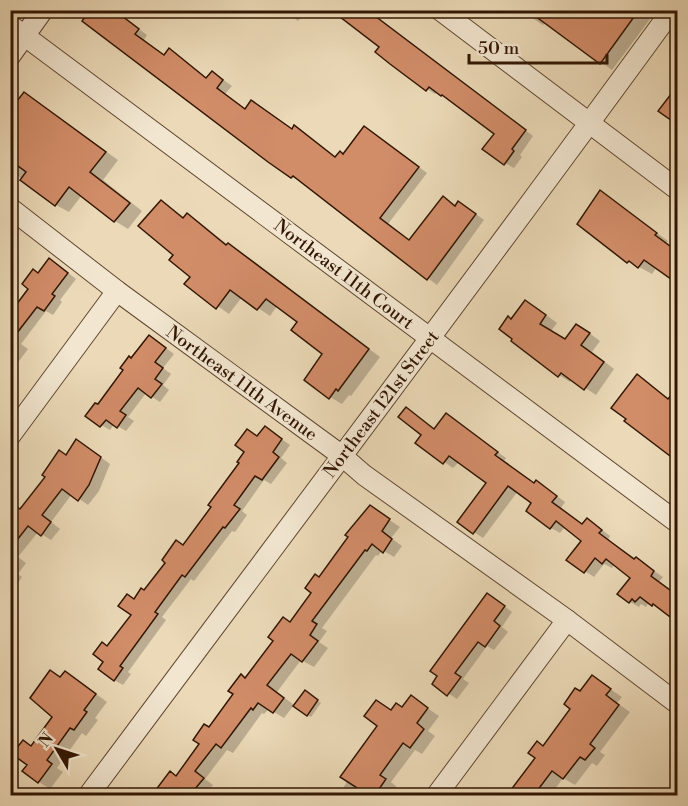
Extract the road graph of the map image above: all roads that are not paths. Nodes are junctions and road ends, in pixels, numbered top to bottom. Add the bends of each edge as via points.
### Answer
1 (43, 10) edge
2 (440, 10) edge
3 (672, 10) edge
4 (18, 31) edge
5 (10, 56) edge
6 (589, 124) junction
7 (678, 190) edge
8 (10, 208) edge
9 (117, 291) junction
10 (431, 338) junction
11 (10, 436) edge
12 (341, 456) junction
13 (678, 523) edge
14 (567, 620) junction
15 (678, 704) edge
16 (88, 795) edge
17 (436, 795) edge

1 - 4 street
2 - 6 street
3 - 6 street, Northeast 121st Street
4 - 5 street
4 - 10 street, Northeast 11th Court
6 - 7 street
6 - 10 street, Northeast 121st Street
8 - 9 street, Northeast 11th Avenue
9 - 11 street
9 - 12 street, Northeast 11th Avenue
10 - 12 street, Northeast 121st Street
10 - 13 street, Northeast 11th Court
12 - 14 street, Northeast 11th Avenue
12 - 16 street, Northeast 121st Street
14 - 15 street, Northeast 11th Avenue
14 - 17 street

